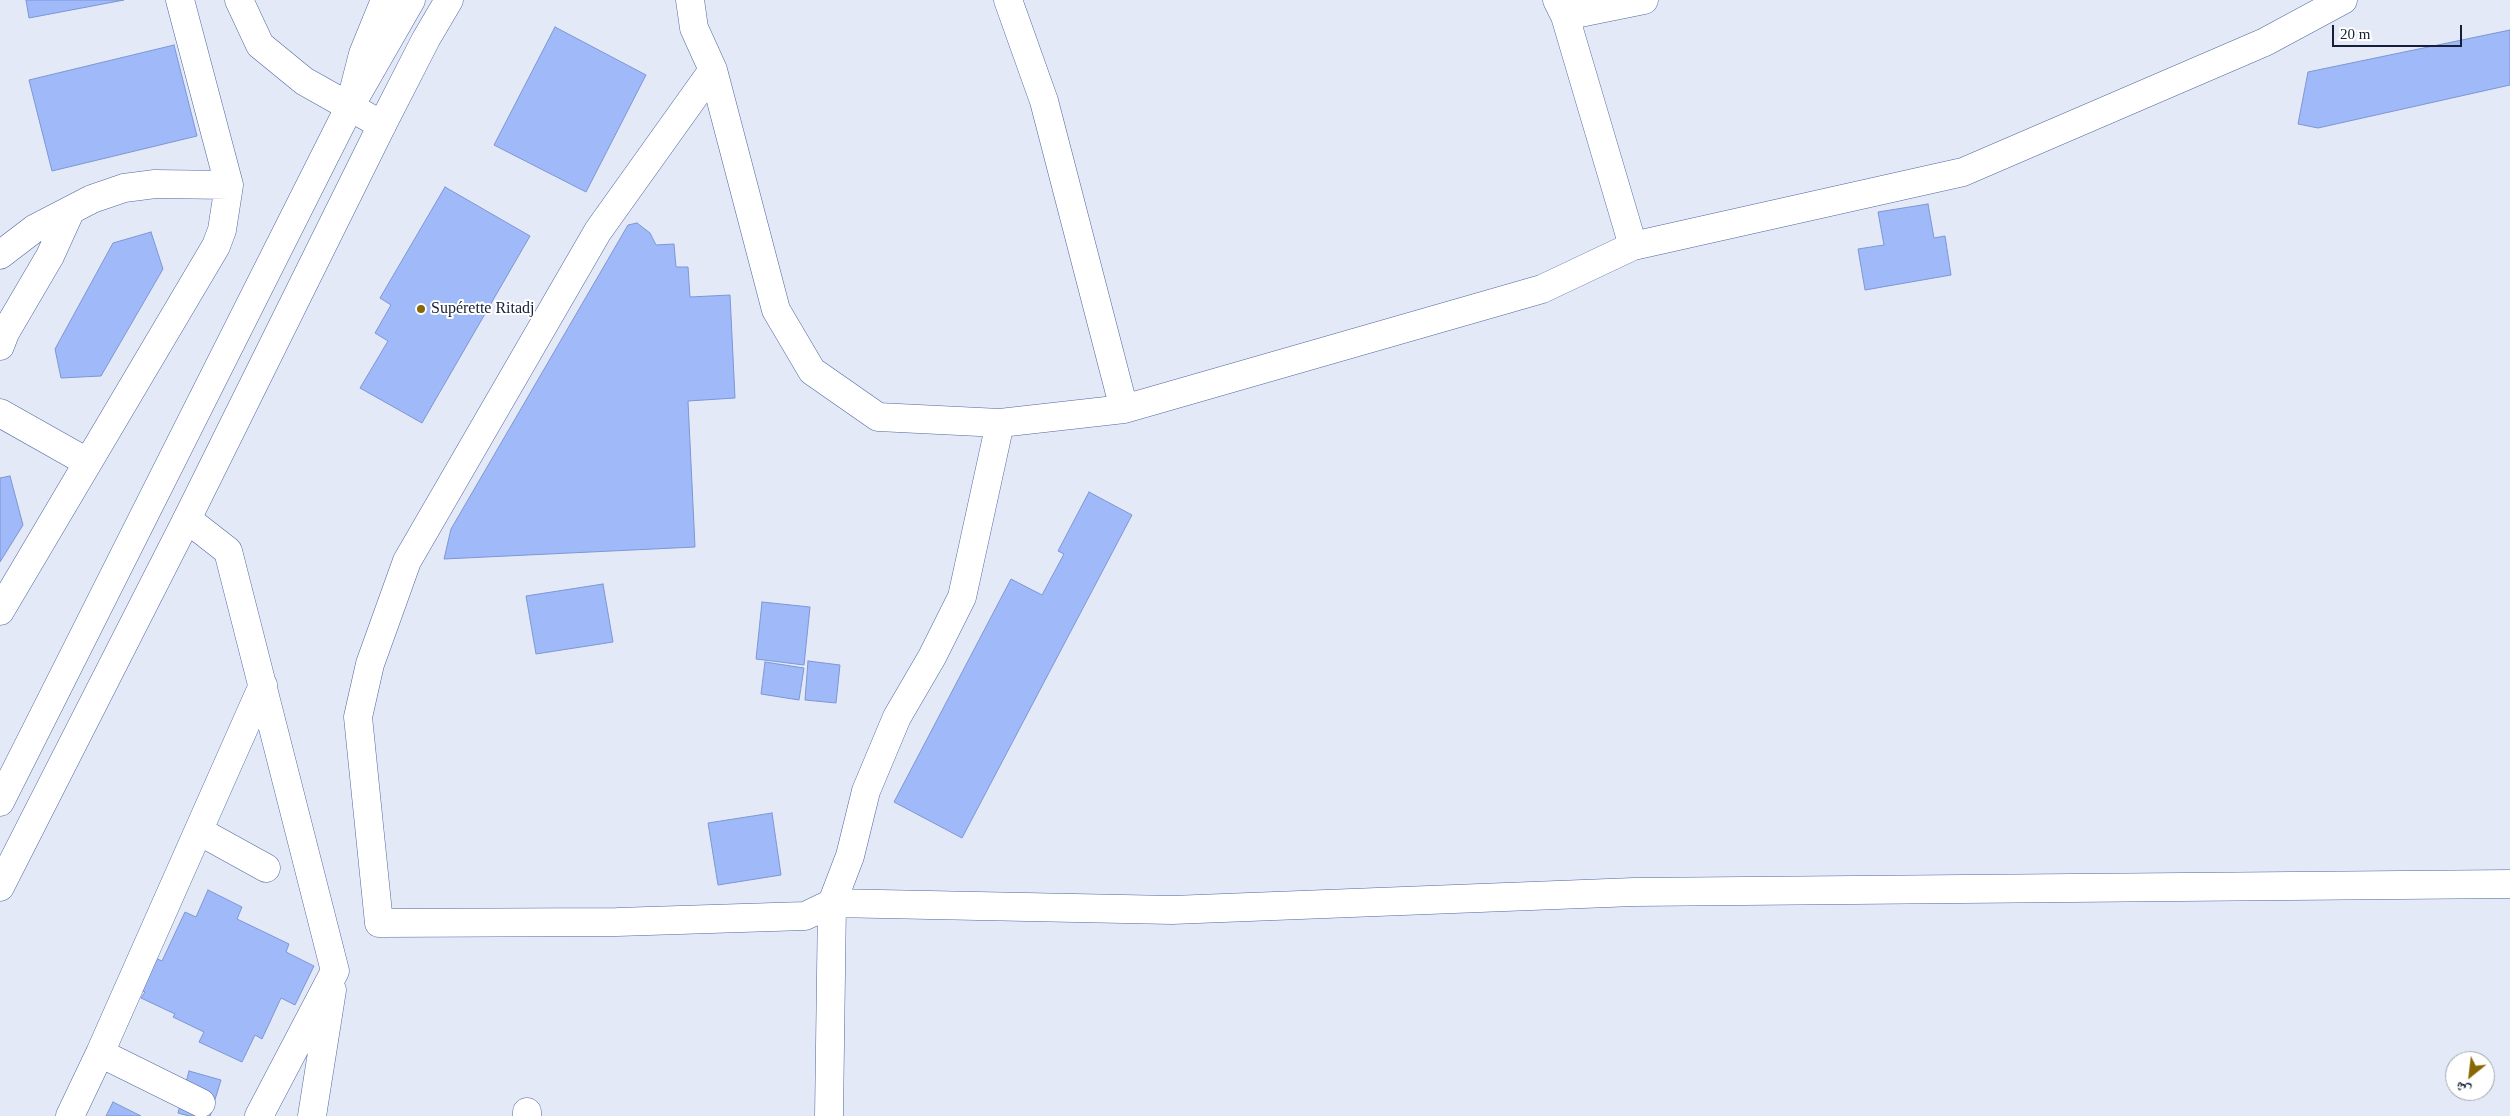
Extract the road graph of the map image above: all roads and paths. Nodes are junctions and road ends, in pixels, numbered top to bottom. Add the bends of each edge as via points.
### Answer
1 (180, 0) edge
2 (239, 0) edge
3 (385, 0) edge
4 (411, 0) edge
5 (449, 0) edge
6 (690, 0) edge
7 (1008, 0) edge
8 (1644, 0) edge
9 (2343, 0) edge
10 (1561, 8) edge
11 (713, 70) junction
12 (349, 108) junction
13 (382, 125) junction
14 (229, 185) junction
15 (70, 212) junction
16 (1633, 246) junction
17 (0, 255) edge
18 (0, 346) edge
19 (1124, 409) junction
20 (0, 413) edge
21 (1000, 423) junction
22 (87, 462) junction
23 (187, 518) junction
24 (0, 610) edge
25 (263, 685) junction
26 (0, 802) edge
27 (199, 831) junction
28 (266, 868) dead end
29 (2510, 884) edge
30 (0, 887) edge
31 (832, 903) junction
32 (335, 971) junction
33 (100, 1053) junction
34 (201, 1103) dead end
35 (70, 1116) edge
36 (259, 1116) edge
37 (312, 1116) edge
38 (829, 1116) edge

1 - 14 street
2 - 12 street via 260,45 304,81
3 - 12 street via 363,54
4 - 12 street
5 - 13 street
6 - 11 street via 694,28
7 - 19 street via 1044,101
8 - 10 street
9 - 16 street via 2266,42 1963,172
10 - 16 street
11 - 21 street via 776,310 812,371 878,417
11 - 31 street via 598,231 407,561 370,664 358,717 379,923 617,922 805,916
12 - 13 street
12 - 26 street
13 - 23 street
14 - 15 street via 155,184 124,188 92,199
14 - 22 street via 222,230 216,246
15 - 17 street via 34,229
15 - 18 street via 50,256
16 - 19 street via 1542,289
19 - 21 street
20 - 22 street
21 - 31 street via 962,597 897,717 866,791 850,856
22 - 24 street
23 - 25 street via 228,551
23 - 30 street
25 - 27 street
25 - 32 street
27 - 28 street
27 - 33 street
29 - 31 street via 1634,892 1172,910
31 - 38 street
32 - 36 street
32 - 37 street
33 - 34 street
33 - 35 street

